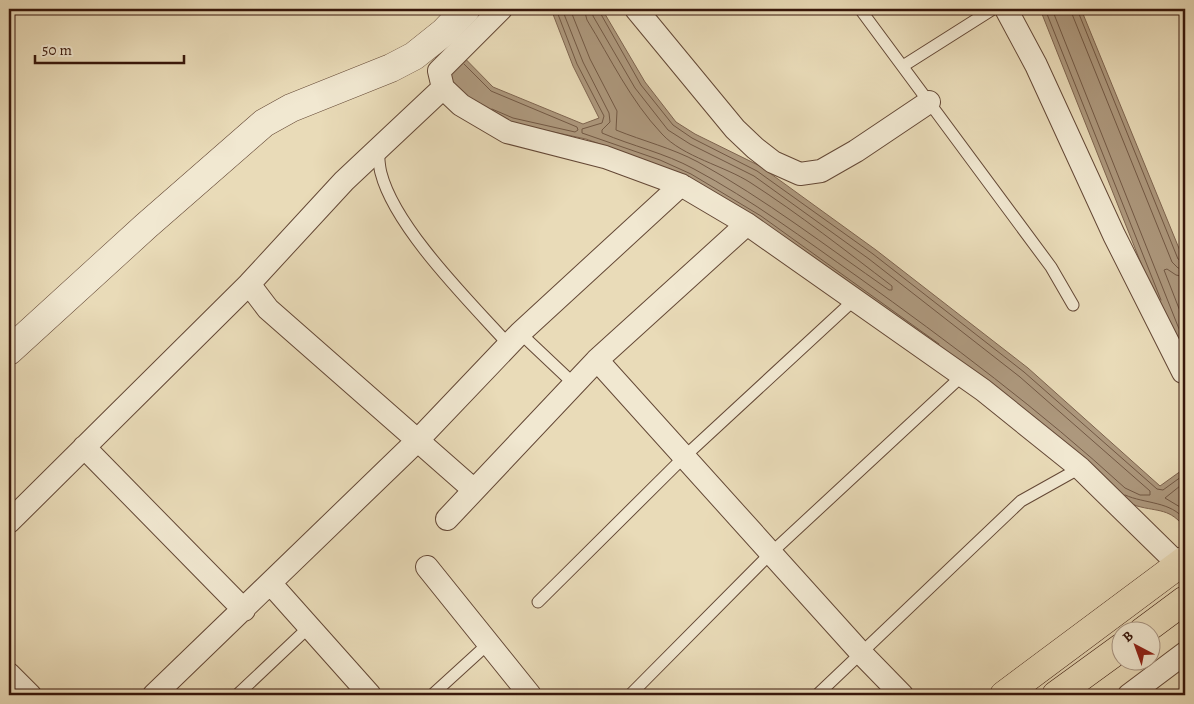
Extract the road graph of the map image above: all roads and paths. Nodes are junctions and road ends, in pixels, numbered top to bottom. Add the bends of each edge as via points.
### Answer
1 (466, 9) edge
2 (501, 9) edge
3 (636, 9) edge
4 (860, 9) edge
5 (992, 9) edge
6 (1006, 9) edge
7 (902, 66) junction
8 (441, 79) junction
9 (929, 102) junction
10 (378, 150) junction
11 (681, 185) junction
12 (747, 224) junction
13 (249, 284) junction
14 (854, 300) junction
15 (1072, 305) dead end
16 (514, 339) junction
17 (9, 351) edge
18 (597, 360) junction
19 (1183, 372) dead end
20 (963, 375) junction
21 (574, 384) junction
22 (418, 441) junction
23 (84, 448) junction
24 (684, 457) junction
25 (1080, 468) junction
26 (474, 490) junction
27 (447, 519) dead end
28 (9, 522) edge
29 (771, 553) junction
30 (1182, 563) edge
31 (427, 567) dead end
32 (271, 584) junction
33 (1185, 600) edge
34 (538, 602) dead end
35 (244, 610) junction
36 (1155, 622) edge
37 (308, 628) junction
38 (489, 643) junction
39 (1185, 653) edge
40 (862, 654) junction
41 (1112, 654) edge
42 (9, 674) edge
43 (30, 695) edge
44 (154, 695) edge
45 (236, 695) edge
46 (370, 695) edge
47 (432, 695) edge
48 (530, 695) edge
49 (630, 695) edge
50 (817, 695) edge
51 (902, 695) edge
52 (1004, 695) edge
53 (1056, 695) edge
54 (1129, 695) edge

1 - 17 street via 414,56 291,108 264,123
2 - 8 street via 463,49
3 - 9 street via 735,129 773,162 800,174 821,171
4 - 7 lane
5 - 7 lane
6 - 19 street
7 - 9 lane
8 - 10 street
8 - 11 street via 460,105 507,132 605,157
9 - 15 lane via 1051,267
10 - 13 street via 344,181
10 - 16 lane via 381,173 389,194 410,228 436,264
11 - 12 street
11 - 16 street
12 - 14 street
12 - 18 street
13 - 22 street via 268,310
13 - 23 street
14 - 20 street
14 - 24 lane
16 - 21 lane
16 - 22 street
18 - 21 street
18 - 24 street
20 - 25 street
20 - 29 lane
21 - 26 street
22 - 26 street
22 - 32 street
23 - 28 street
23 - 35 street
24 - 29 street
24 - 34 lane
25 - 30 street
25 - 40 lane via 1021,500
26 - 27 street
29 - 40 street
29 - 49 lane
30 - 52 highway
31 - 38 street
32 - 35 street
32 - 37 street
33 - 36 highway
35 - 44 street
37 - 45 lane
37 - 46 street
38 - 47 lane
38 - 48 street
39 - 54 street
40 - 50 lane
40 - 51 street
41 - 53 highway
42 - 43 street

